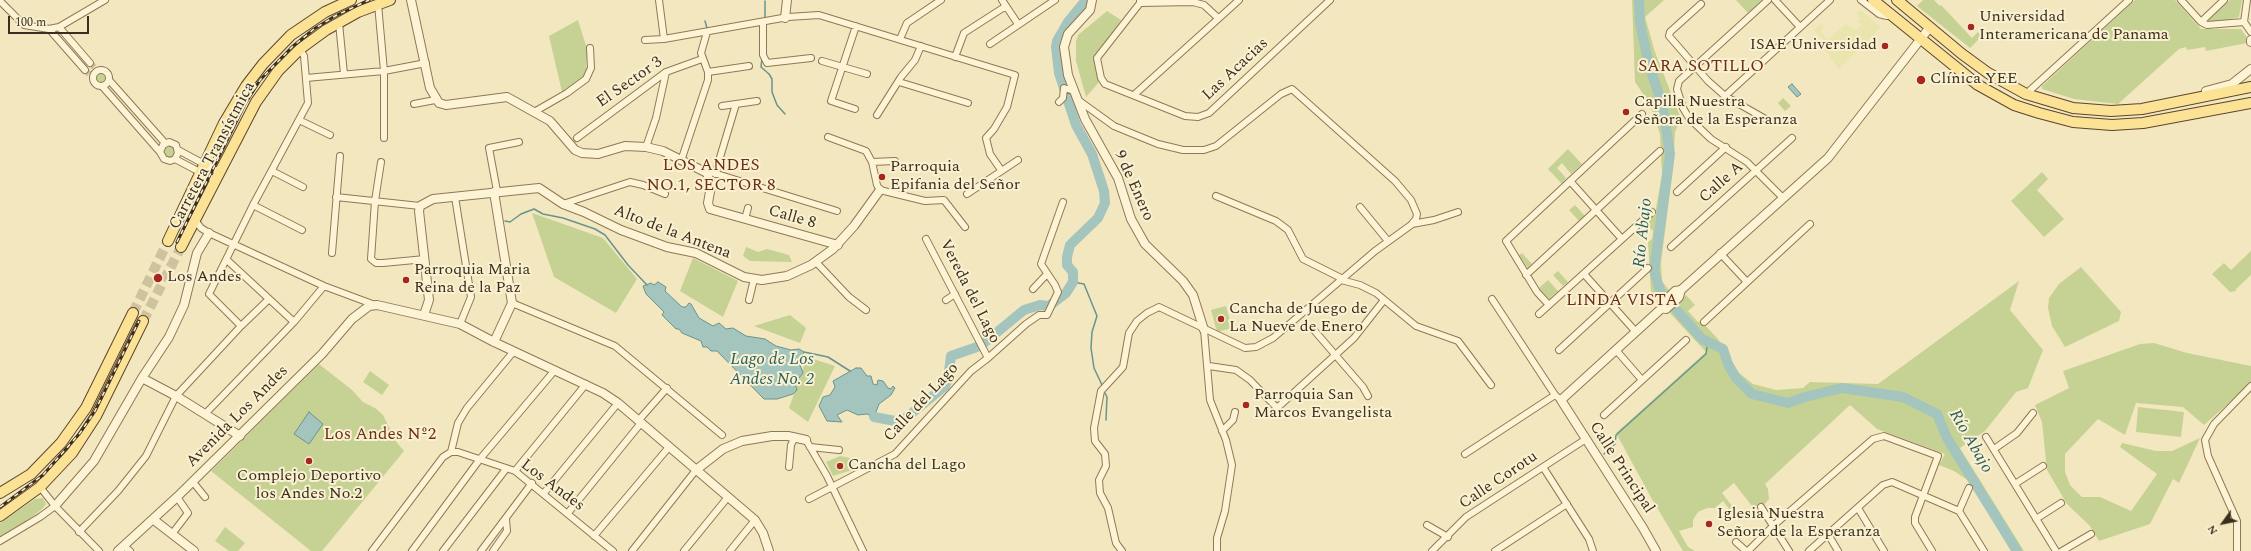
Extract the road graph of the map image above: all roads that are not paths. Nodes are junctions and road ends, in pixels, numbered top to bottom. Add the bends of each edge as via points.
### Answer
1 (105, 0) edge
2 (351, 0) edge
3 (390, 0) edge
4 (411, 0) edge
5 (658, 0) edge
6 (787, 0) edge
7 (941, 0) edge
8 (1002, 0) edge
9 (1055, 0) edge
10 (1092, 0) edge
11 (1239, 0) edge
12 (1330, 0) edge
13 (1768, 0) edge
14 (1775, 0) edge
15 (1830, 0) edge
16 (1861, 0) edge
17 (1873, 0) edge
18 (1897, 0) edge
19 (2129, 0) edge
20 (2181, 0) edge
21 (2224, 0) edge
22 (2247, 0) edge
23 (0, 2) edge
24 (1140, 2) edge
25 (378, 4) junction
26 (1700, 4) dead end
27 (1006, 6) junction
28 (1891, 15) junction
29 (785, 18) junction
30 (1218, 18) junction
31 (763, 22) junction
32 (2201, 22) junction
33 (2244, 22) junction
34 (339, 23) junction
35 (1018, 24) junction
36 (856, 26) junction
37 (59, 27) junction
38 (1800, 27) junction
39 (1930, 27) junction
40 (49, 29) junction
41 (707, 32) junction
42 (2251, 32) edge
43 (664, 39) junction
44 (900, 39) junction
45 (1920, 39) junction
46 (645, 40) dead end
47 (73, 43) junction
48 (990, 44) dead end
49 (921, 46) junction
50 (590, 48) dead end
51 (66, 49) junction
52 (300, 49) junction
53 (955, 57) junction
54 (811, 58) dead end
55 (702, 59) junction
56 (822, 61) dead end
57 (90, 63) tunnel mouth
58 (426, 63) junction
59 (749, 66) dead end
60 (1695, 67) junction
61 (95, 68) tunnel mouth
62 (841, 68) junction
63 (2251, 69) edge
64 (85, 70) tunnel mouth
65 (102, 70) junction
66 (384, 71) junction
67 (666, 72) junction
68 (708, 72) junction
69 (344, 74) junction
70 (867, 74) dead end
71 (306, 78) junction
72 (109, 80) junction
73 (899, 82) junction
74 (102, 86) junction
75 (2251, 87) edge
76 (1073, 91) junction
77 (1135, 94) junction
78 (2026, 94) junction
79 (1725, 96) junction
80 (2191, 99) junction
81 (435, 100) junction
82 (1077, 100) junction
83 (757, 101) dead end
84 (1059, 102) dead end
85 (968, 103) dead end
86 (2251, 103) edge
87 (414, 104) dead end
88 (736, 104) junction
89 (722, 106) dead end
90 (855, 109) dead end
91 (534, 112) junction
92 (1642, 114) dead end
93 (877, 115) dead end
94 (299, 120) junction
95 (1769, 121) dead end
96 (330, 135) dead end
97 (828, 137) dead end
98 (384, 138) dead end
99 (577, 138) dead end
100 (1792, 138) dead end
101 (518, 142) dead end
102 (165, 143) junction
103 (646, 147) junction
104 (1726, 148) junction
105 (178, 150) junction
106 (1660, 151) dead end
107 (160, 152) junction
108 (340, 156) dead end
109 (175, 159) junction
110 (1018, 160) dead end
111 (682, 161) junction
112 (896, 161) dead end
113 (381, 162) dead end
114 (872, 162) junction
115 (204, 168) junction
116 (704, 170) junction
117 (1001, 170) junction
118 (1755, 170) junction
119 (272, 171) junction
120 (715, 174) junction
121 (217, 176) junction
122 (1570, 181) junction
123 (303, 187) dead end
124 (880, 190) junction
125 (496, 192) junction
126 (1678, 192) dead end
127 (665, 194) dead end
128 (967, 194) dead end
129 (1216, 196) dead end
130 (336, 197) junction
131 (455, 197) junction
132 (1782, 197) junction
133 (375, 201) junction
134 (1062, 202) dead end
135 (564, 204) junction
136 (253, 206) junction
137 (420, 206) junction
138 (1360, 207) dead end
139 (748, 208) dead end
140 (1597, 209) junction
141 (837, 211) dead end
142 (1458, 212) dead end
143 (1652, 212) dead end
144 (745, 219) junction
145 (195, 220) junction
146 (1412, 224) junction
147 (1810, 224) dead end
148 (965, 227) dead end
149 (302, 230) dead end
150 (209, 233) junction
151 (926, 239) dead end
152 (1622, 239) junction
153 (168, 242) tunnel mouth
154 (1388, 242) junction
155 (235, 245) junction
156 (838, 245) junction
157 (181, 248) tunnel mouth
158 (1671, 248) dead end
159 (332, 253) dead end
160 (1720, 253) junction
161 (425, 259) junction
162 (227, 260) junction
163 (816, 262) junction
164 (1648, 268) dead end
165 (1047, 274) junction
166 (1584, 274) junction
167 (1526, 275) junction
168 (754, 279) junction
169 (1342, 279) junction
170 (1747, 282) junction
171 (324, 286) junction
172 (1033, 289) dead end
173 (955, 294) junction
174 (269, 299) junction
175 (1492, 299) dead end
176 (749, 300) dead end
177 (946, 300) dead end
178 (1384, 300) junction
179 (512, 303) junction
180 (1610, 303) junction
181 (377, 305) junction
182 (1549, 305) junction
183 (866, 310) dead end
184 (133, 313) tunnel mouth
185 (1539, 314) dead end
186 (424, 315) junction
187 (143, 321) tunnel mouth
188 (294, 322) junction
189 (1704, 322) dead end
190 (460, 324) junction
191 (241, 326) junction
192 (1313, 329) dead end
193 (1204, 330) junction
194 (1636, 332) junction
195 (1686, 340) dead end
196 (494, 342) junction
197 (514, 350) junction
198 (1559, 350) dead end
199 (1616, 350) junction
200 (1335, 355) junction
201 (988, 358) junction
202 (1209, 366) junction
203 (555, 370) junction
204 (142, 378) junction
205 (1642, 380) junction
206 (586, 384) junction
207 (1491, 385) dead end
208 (2251, 386) edge
209 (667, 388) junction
210 (176, 396) junction
211 (1368, 396) dead end
212 (1558, 398) junction
213 (618, 403) junction
214 (1235, 412) dead end
215 (2033, 413) dead end
216 (204, 414) junction
217 (1604, 414) dead end
218 (640, 422) junction
219 (1222, 431) junction
220 (722, 435) dead end
221 (240, 436) junction
222 (796, 437) junction
223 (1986, 437) dead end
224 (1586, 439) junction
225 (808, 444) junction
226 (669, 447) junction
227 (1994, 449) junction
228 (839, 450) dead end
229 (451, 452) junction
230 (1465, 454) dead end
231 (480, 459) junction
232 (2043, 466) dead end
233 (789, 467) dead end
234 (1543, 467) junction
235 (506, 469) junction
236 (696, 470) junction
237 (515, 471) junction
238 (19, 482) junction
239 (193, 482) junction
240 (532, 484) junction
241 (2015, 484) junction
242 (832, 485) junction
243 (40, 487) junction
244 (1969, 488) dead end
245 (0, 493) edge
246 (544, 493) junction
247 (0, 496) edge
248 (1923, 496) junction
249 (177, 497) junction
250 (204, 497) dead end
251 (728, 497) junction
252 (809, 499) dead end
253 (2061, 503) dead end
254 (1567, 504) junction
255 (55, 506) junction
256 (1761, 507) dead end
257 (1858, 508) junction
258 (1959, 511) junction
259 (568, 513) junction
260 (3, 514) edge
261 (506, 519) junction
262 (2036, 519) junction
263 (154, 520) junction
264 (755, 520) junction
265 (1427, 525) dead end
266 (1774, 526) junction
267 (79, 532) junction
268 (172, 534) junction
269 (1828, 534) junction
270 (2091, 534) dead end
271 (594, 536) junction
272 (1448, 537) junction
273 (0, 541) edge
274 (1736, 542) dead end
275 (124, 549) edge
276 (99, 551) edge
277 (194, 551) edge
278 (372, 551) edge
279 (412, 551) edge
280 (443, 551) edge
281 (481, 551) edge
282 (493, 551) edge
283 (613, 551) edge
284 (632, 551) edge
285 (684, 551) edge
286 (730, 551) edge
287 (769, 551) edge
288 (863, 551) edge
289 (1122, 551) edge
290 (1217, 551) edge
291 (1432, 551) edge
292 (1495, 551) edge
293 (1593, 551) edge
294 (1656, 551) edge
295 (1747, 551) edge
296 (1790, 551) edge
297 (1809, 551) edge
298 (1838, 551) edge
299 (1884, 551) edge
300 (1932, 551) edge
301 (1984, 551) edge
302 (2056, 551) edge
303 (2062, 551) edge
304 (2237, 551) edge

1 - 37 street
2 - 115 main road, Carretera Transístmica via 305,25 263,64 224,123
3 - 25 main road, Carretera Transístmica
4 - 58 street
5 - 43 street
6 - 29 street
7 - 44 street via 906,24
8 - 27 street
9 - 35 street
10 - 76 street, 9 de Enero via 1090,10 1068,34 1064,47
11 - 30 street
12 - 77 street, Las Acacias via 1209,113 1198,117 1185,116
13 - 60 street
14 - 38 street
15 - 38 street
16 - 28 street via 1879,14
17 - 28 main road
18 - 39 main road
19 - 78 street
20 - 32 street
21 - 32 street
22 - 33 street
23 - 40 street via 24,25
24 - 30 street via 1193,2 1204,5
24 - 77 street, Las Acacias via 1098,58 1099,72 1105,84
25 - 34 main road, Carretera Transístmica
25 - 66 street
26 - 60 street via 1670,32 1669,36
27 - 35 street
27 - 53 street via 964,33
28 - 45 main road
29 - 31 street
29 - 36 street via 819,15
30 - 77 street
31 - 41 street
31 - 54 street via 763,55 767,63
32 - 33 street via 2214,26
33 - 42 street
34 - 52 main road, Carretera Transístmica
34 - 69 street
35 - 48 street
36 - 44 street
36 - 62 street
37 - 40 street
37 - 47 street
38 - 79 street
39 - 45 street
39 - 78 main road via 1970,60
40 - 51 street
41 - 43 street
41 - 55 street via 701,53
43 - 46 street
44 - 49 street
45 - 86 main road via 1978,85 1995,95 2014,105 2072,122 2112,125 2143,122
45 - 132 street via 1828,158
47 - 51 street
47 - 57 street
49 - 53 street
49 - 73 street via 915,60
50 - 91 street via 591,68 586,78 567,93
51 - 64 street
52 - 71 street via 304,56
52 - 121 main road, Carretera Transístmica via 278,71 256,102
53 - 117 street via 1015,75 1007,107 986,138 990,154
55 - 67 street, El Sector 3
55 - 68 street
56 - 62 street
58 - 66 street
58 - 81 street via 430,88
59 - 68 street
60 - 79 street
60 - 104 street via 1676,85 1683,108 1689,118 1711,139
61 - 65 street
62 - 70 street
62 - 90 street via 831,101
63 - 80 street via 2232,84 2202,92
65 - 72 street via 108,74
65 - 74 street via 92,77 95,83
66 - 69 street
66 - 98 street
67 - 99 street, El Sector 3
67 - 103 street via 659,110
68 - 111 street via 708,80
69 - 71 street
71 - 94 street via 308,103
72 - 74 street
72 - 102 street
73 - 85 street
73 - 93 street via 891,90
74 - 107 street
75 - 80 main road
76 - 82 street, 9 de Enero
76 - 84 street via 1064,88 1063,98
78 - 80 main road via 2073,108 2111,111 2142,109
79 - 95 street
81 - 87 street
81 - 91 street via 446,105 507,97
82 - 146 street via 1114,126 1158,144 1183,150 1204,150 1216,146 1281,94 1292,89 1367,155 1412,200 1417,214
82 - 193 street, 9 de Enero via 1118,178 1124,203 1136,229 1145,244 1184,281 1193,295
83 - 88 street
88 - 89 street
88 - 120 street
91 - 103 street via 550,121 575,150 582,153 598,154 625,146
92 - 122 street
94 - 96 street
94 - 119 street
97 - 114 street via 866,151
100 - 118 street, Calle A
101 - 125 street via 489,148
102 - 105 street via 173,143
102 - 107 street
103 - 111 street via 663,151
104 - 118 street via 1740,156
104 - 126 street
105 - 109 street
105 - 115 street
106 - 140 street
107 - 109 street via 164,159
108 - 130 street
109 - 115 street
110 - 117 street
111 - 116 street
112 - 114 street
113 - 133 street
114 - 124 street
115 - 121 street
115 - 121 street
115 - 153 main road, Carretera Transístmica
116 - 120 street
116 - 144 street, Calle 8 via 711,186 708,207
117 - 128 street
118 - 132 street
118 - 158 street, Calle A
119 - 123 street
119 - 136 street
120 - 141 street
121 - 145 main road, Carretera Transístmica
122 - 140 street
122 - 167 street via 1506,241
124 - 148 street via 924,201 944,200
124 - 156 street, Alto de la Antena
125 - 131 street, Alto de la Antena
125 - 135 street, Alto de la Antena via 538,188
125 - 179 street
127 - 135 street via 630,182
129 - 169 street via 1276,220 1288,230 1303,259
130 - 133 street
130 - 159 street
131 - 137 street, Alto de la Antena via 433,200
131 - 190 street via 470,297
132 - 160 street
133 - 137 street
133 - 161 street via 370,256 373,262
134 - 165 street via 1041,264
135 - 168 street, Alto de la Antena via 621,230 667,247 696,253
136 - 149 street
136 - 155 street
137 - 161 street
138 - 154 street
139 - 144 street
140 - 152 street
140 - 167 street
142 - 146 street
143 - 152 street
144 - 156 street, Calle 8
145 - 150 street
145 - 157 main road, Carretera Transístmica
146 - 154 street
147 - 170 street
150 - 155 street
150 - 204 street via 197,253 180,315
151 - 173 street, Vereda del Lago
152 - 166 street
154 - 169 street
155 - 162 street
155 - 171 street
156 - 163 street, Alto de la Antena
160 - 170 street
160 - 194 street
161 - 186 street via 430,300
162 - 174 street
162 - 191 street via 209,294
163 - 168 street, Alto de la Antena via 774,280
163 - 183 street via 849,297
164 - 180 street
165 - 172 street
165 - 201 street, Calle del Lago via 1058,292 1047,315 1039,315 1026,324
166 - 180 street
166 - 182 street
167 - 182 street
168 - 176 street
169 - 178 street via 1376,292
169 - 193 street via 1273,338 1256,347 1245,348
170 - 189 street
171 - 181 street
171 - 188 street
173 - 177 street
173 - 201 street, Vereda del Lago
174 - 188 street
174 - 191 street
175 - 212 street
178 - 200 street via 1354,338
178 - 207 street via 1416,326 1458,341
179 - 196 street
179 - 209 street via 615,346
180 - 194 street
180 - 198 street
181 - 186 street
181 - 221 street, Avenida Los Andes via 369,306 352,319 322,354
182 - 185 street
184 - 238 main road via 86,408 50,457
186 - 190 street
187 - 243 main road via 96,416 72,453
188 - 216 street
190 - 196 street
191 - 210 street
192 - 200 street
193 - 202 street
193 - 289 street via 1159,307 1147,312 1129,333 1123,367 1101,391 1094,428 1095,441 1106,454 1106,466 1099,480 1100,493 1108,508 1116,543
194 - 199 street
195 - 205 street
196 - 197 street
197 - 203 street
197 - 229 street via 467,408 458,423
199 - 205 street
199 - 212 street
200 - 202 street via 1277,408 1250,380 1236,370
200 - 211 street
201 - 242 street, Calle del Lago via 971,371 895,454
202 - 219 street via 1207,382 1210,400
203 - 206 street
203 - 231 street
204 - 210 street
204 - 255 street via 94,461
205 - 217 street
206 - 213 street
206 - 237 street
208 - 304 street via 2214,424 2205,440 2208,456 2237,521
209 - 218 street
209 - 220 street
210 - 216 street
210 - 267 street via 147,455 118,491
212 - 224 street, Calle Principal
212 - 230 street
213 - 218 street
213 - 246 street
214 - 219 street via 1233,420
215 - 227 street via 2017,433
216 - 221 street
218 - 226 street
218 - 259 street
219 - 290 street via 1232,464 1225,511 1217,538
221 - 239 street, Avenida Los Andes
222 - 225 street
222 - 233 street via 791,444
222 - 236 street via 772,436 737,443 711,456
223 - 227 street
224 - 234 street, Calle Corotu
224 - 294 street, Calle Principal via 1644,528
225 - 228 street
225 - 242 street
226 - 236 street
226 - 271 street
227 - 241 street
229 - 231 street, Los Andes
229 - 278 street via 443,457
231 - 235 street, Los Andes
231 - 279 street
232 - 241 street
234 - 254 street
234 - 272 street, Calle Corotu via 1466,517
235 - 237 street, Los Andes
235 - 280 street
236 - 251 street
236 - 284 street
237 - 240 street, Los Andes
238 - 245 main road
238 - 247 main road
239 - 249 street, Avenida Los Andes
239 - 250 street
240 - 246 street, Los Andes
240 - 261 street
241 - 262 street
242 - 252 street, Calle del Lago
242 - 288 street
243 - 255 street
243 - 260 main road
244 - 258 street
246 - 259 street, Los Andes
248 - 257 street via 1892,482 1883,485
248 - 258 street
248 - 266 street via 1938,456 1884,436 1878,437
248 - 300 street via 1915,523
249 - 263 street, Avenida Los Andes
249 - 268 street via 188,513
251 - 264 street
251 - 285 street
253 - 262 street
254 - 292 street
254 - 293 street via 1590,539
255 - 267 street
255 - 273 street
256 - 266 street
257 - 269 street
257 - 299 street
258 - 301 street
259 - 271 street, Los Andes
261 - 281 street
261 - 282 street via 507,531
262 - 302 street
263 - 268 street
263 - 275 street, Avenida Los Andes
264 - 286 street
264 - 287 street
265 - 272 street
266 - 295 street
266 - 296 street
267 - 276 street
268 - 277 street
269 - 297 street
269 - 298 street
270 - 303 street
271 - 283 street, Los Andes
272 - 291 street, Calle Corotu
274 - 295 street

